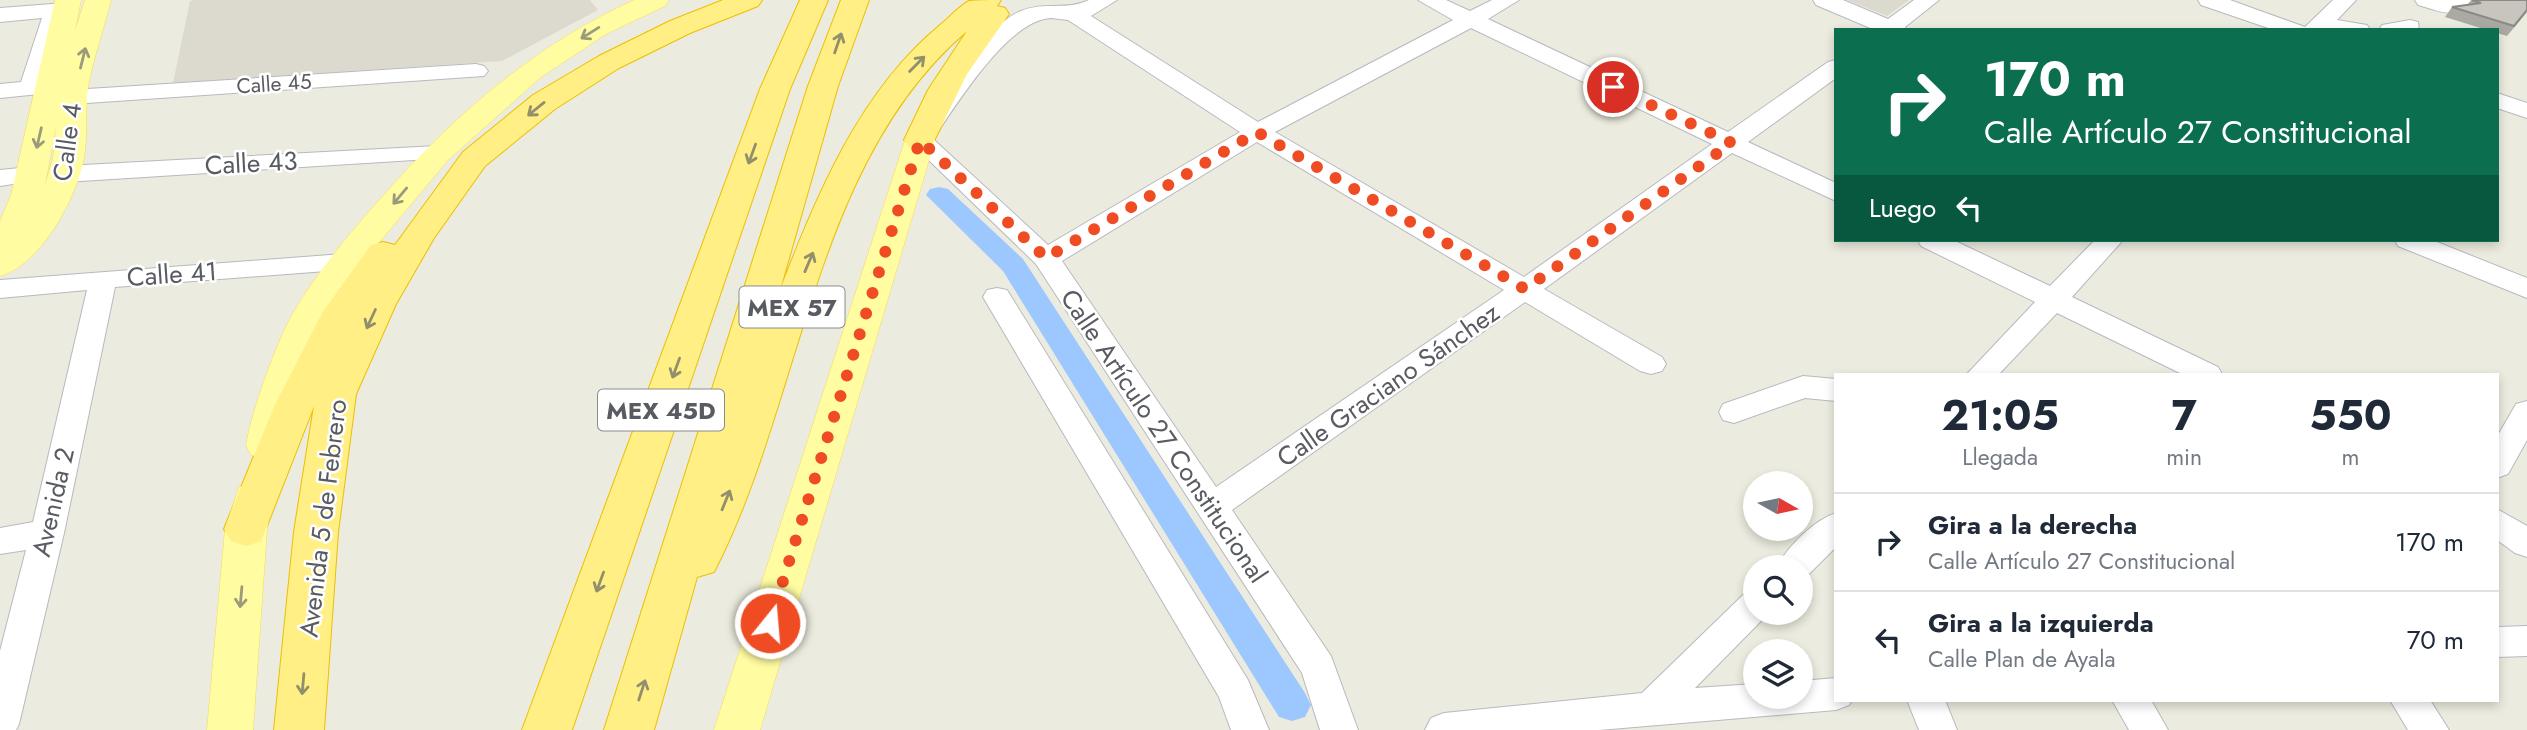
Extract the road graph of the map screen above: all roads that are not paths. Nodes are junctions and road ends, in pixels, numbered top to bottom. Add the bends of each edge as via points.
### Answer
1 (98, 0) edge
2 (656, 0) edge
3 (748, 0) edge
4 (814, 0) edge
5 (855, 0) edge
6 (987, 0) edge
7 (1005, 0) edge
8 (1106, 0) edge
9 (1429, 0) edge
10 (1508, 0) edge
11 (1824, 0) edge
12 (1928, 0) edge
13 (2209, 0) edge
14 (2346, 0) edge
15 (2426, 0) edge
16 (2460, 0) edge
17 (63, 7) edge
18 (0, 15) edge
19 (1075, 15) junction
20 (1469, 19) junction
21 (2318, 27) edge
22 (1889, 28) edge
23 (1892, 28) edge
24 (2290, 28) edge
25 (1834, 67) edge
26 (476, 71) dead end
27 (0, 91) edge
28 (52, 91) junction
29 (2499, 101) edge
30 (2527, 111) edge
31 (1257, 132) junction
32 (920, 140) junction
33 (1732, 143) junction
34 (455, 156) junction
35 (65, 174) junction
36 (30, 175) junction
37 (0, 178) edge
38 (1834, 192) edge
39 (0, 241) edge
40 (1935, 242) edge
41 (2108, 242) edge
42 (2413, 242) edge
43 (1046, 258) junction
44 (344, 263) junction
45 (0, 265) edge
46 (103, 279) junction
47 (0, 289) edge
48 (1525, 289) junction
49 (2527, 289) edge
50 (997, 297) dead end
51 (2054, 300) junction
52 (1651, 364) dead end
53 (1983, 373) edge
54 (2205, 373) edge
55 (1834, 390) edge
56 (1734, 412) dead end
57 (2527, 412) edge
58 (2499, 462) edge
59 (1212, 506) junction
60 (2499, 523) edge
61 (1834, 528) edge
62 (246, 529) junction
63 (47, 533) junction
64 (0, 541) edge
65 (2527, 544) edge
66 (1806, 555) edge
67 (1743, 617) edge
68 (2527, 641) edge
69 (2499, 642) edge
70 (655, 650) junction
71 (1834, 694) edge
72 (1927, 702) edge
73 (2132, 702) edge
74 (2410, 702) edge
75 (1651, 708) junction
76 (0, 724) edge
77 (230, 730) edge
78 (299, 730) edge
79 (548, 730) edge
80 (629, 730) edge
81 (737, 730) edge
82 (1250, 730) edge
83 (1339, 730) edge
84 (1444, 730) edge
85 (1938, 730) edge
86 (2149, 730) edge
87 (2430, 730) edge

28 -> 1 main road, Calle 4
2 -> 34 main road via 596,28 531,71
3 -> 34 highway, Avenida 5 de Febrero via 608,62
4 -> 79 highway, MEX 45D via 775,89
70 -> 5 highway, MEX 45D via 695,502 823,86
70 -> 6 highway, MEX 57 via 727,499 797,292 852,159 901,80 970,11
7 - 32 highway via 948,77
8 - 19 street
9 - 20 street
10 - 20 street
11 - 22 street
12 - 23 street
13 - 24 street
14 - 21 street
15 - 16 street via 2452,8
17 - 18 street
17 - 28 main road, Calle 4
19 - 31 street
19 - 32 street via 1045,12 1019,20 964,80
20 - 31 street
20 - 33 street
25 - 33 street, Calle Graciano Sánchez
26 - 28 street, Calle 45
27 - 28 street, Calle 45
28 - 35 main road, Calle 4 via 71,139
28 -> 36 main road, Calle 4
29 - 30 street
31 - 43 street
31 - 48 street
32 - 43 street, Calle Artículo 27 Constitucional
32 - 81 main road
33 - 38 street
33 - 48 street, Calle Graciano Sánchez
34 - 35 street, Calle 43
34 -> 44 main road
34 - 62 highway via 340,313 294,408
34 -> 78 highway, Avenida 5 de Febrero via 336,394 316,532
35 - 45 main road, Calle 4 via 47,218
36 - 37 street
36 - 39 main road, Calle 4 via 18,220
40 - 51 street
41 - 51 street
42 - 49 street
43 - 59 street, Calle Artículo 27 Constitucional
44 - 46 street, Calle 41
44 - 62 main road via 308,317 269,423
46 - 47 street, Calle 41
46 - 63 street, Avenida 2
48 - 52 street
48 - 59 street, Calle Graciano Sánchez
50 - 82 street via 1235,691
51 - 53 street
51 - 54 street
55 - 56 street via 1803,387
57 - 58 street
59 - 83 street, Calle Artículo 27 Constitucional via 1318,667
60 - 65 street
61 - 66 street
62 -> 77 main road
63 - 64 street
63 - 76 street, Avenida 2
67 - 75 street
68 - 69 street
80 -> 70 highway, MEX 45D
71 - 75 street
72 - 85 street
73 - 86 street
74 - 87 street
75 - 84 street

